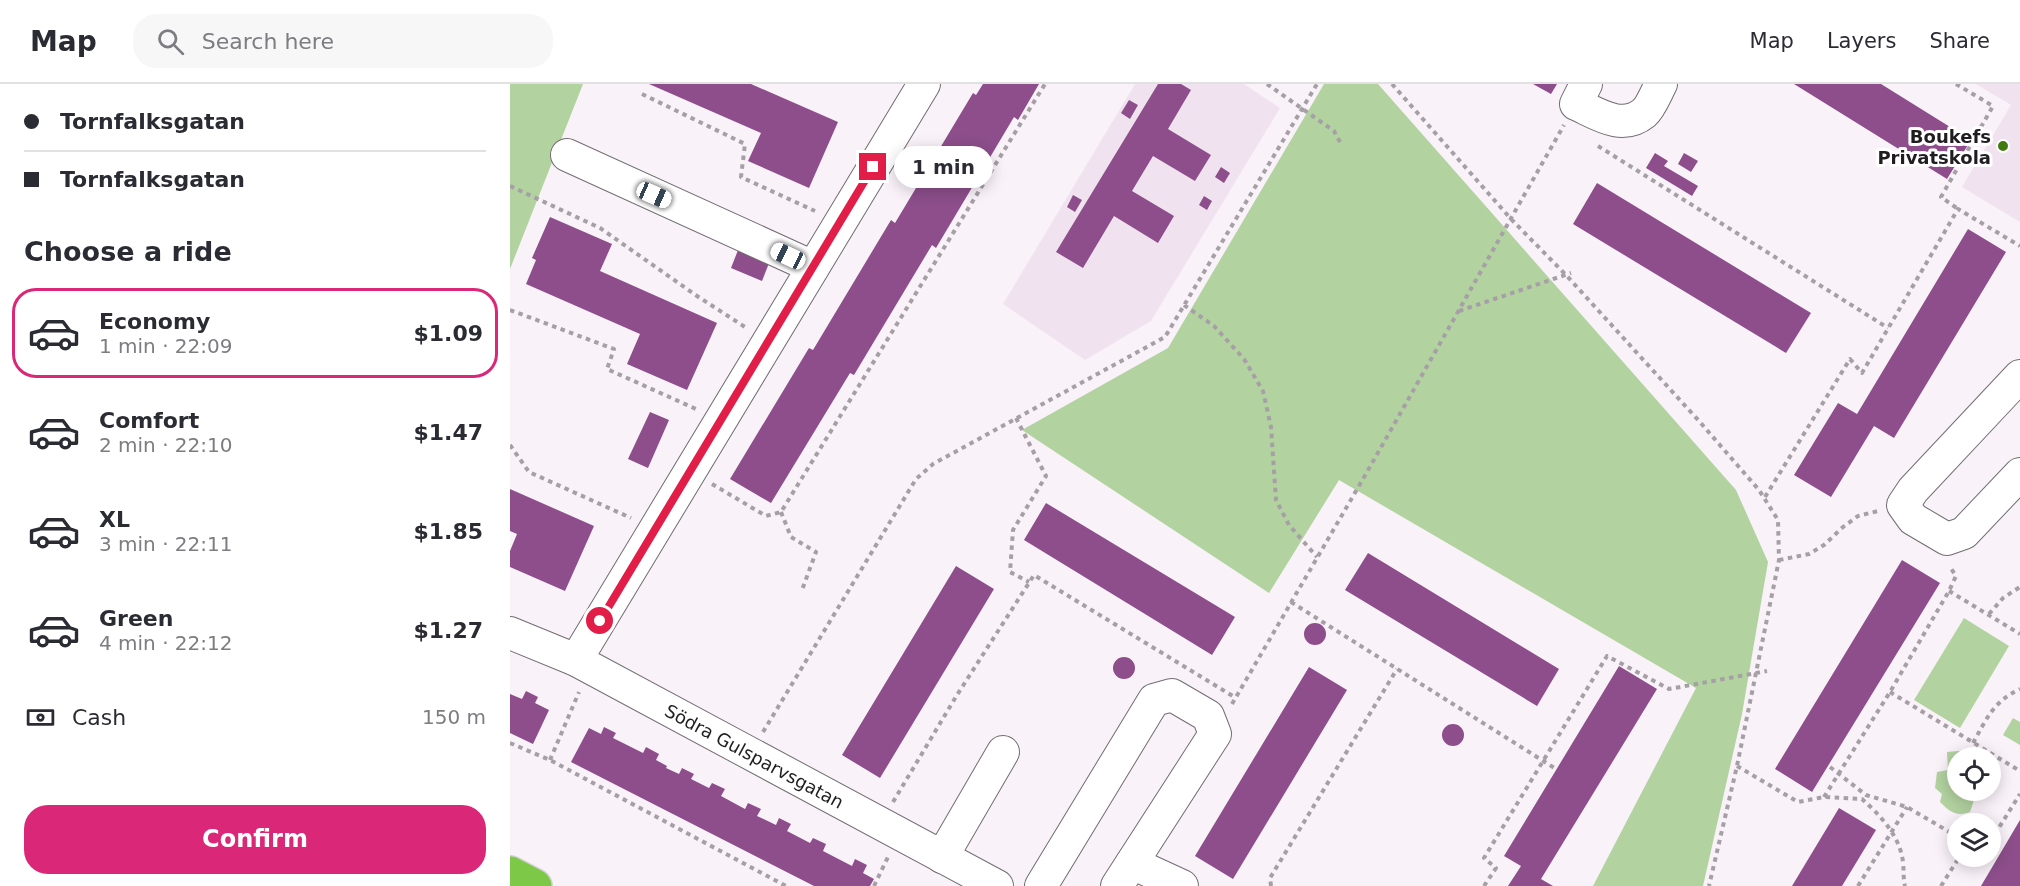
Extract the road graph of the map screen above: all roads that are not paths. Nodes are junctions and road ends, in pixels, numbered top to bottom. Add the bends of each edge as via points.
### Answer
1 (1661, 84) edge
2 (921, 85) edge
3 (1581, 94) edge
4 (567, 155) dead end
5 (813, 267) junction
6 (2020, 376) edge
7 (2020, 474) edge
8 (510, 633) edge
9 (583, 664) junction
10 (1003, 752) dead end
11 (942, 857) junction
12 (510, 873) edge
13 (1124, 875) edge
14 (536, 886) edge
15 (997, 886) edge
16 (1041, 886) edge
17 (1182, 886) edge

1 - 3 street via 1645,112 1631,120 1615,122
2 - 5 street
4 - 5 street
5 - 9 street
6 - 7 street via 1913,490 1904,505 1913,519 1947,539 1964,533
8 - 9 street, Södra Gulsparvsgatan
9 - 11 street, Södra Gulsparvsgatan
10 - 11 street
11 - 15 street, Södra Gulsparvsgatan
12 - 14 highway
13 - 16 street via 1215,734 1208,716 1172,695 1154,700
13 - 17 street

